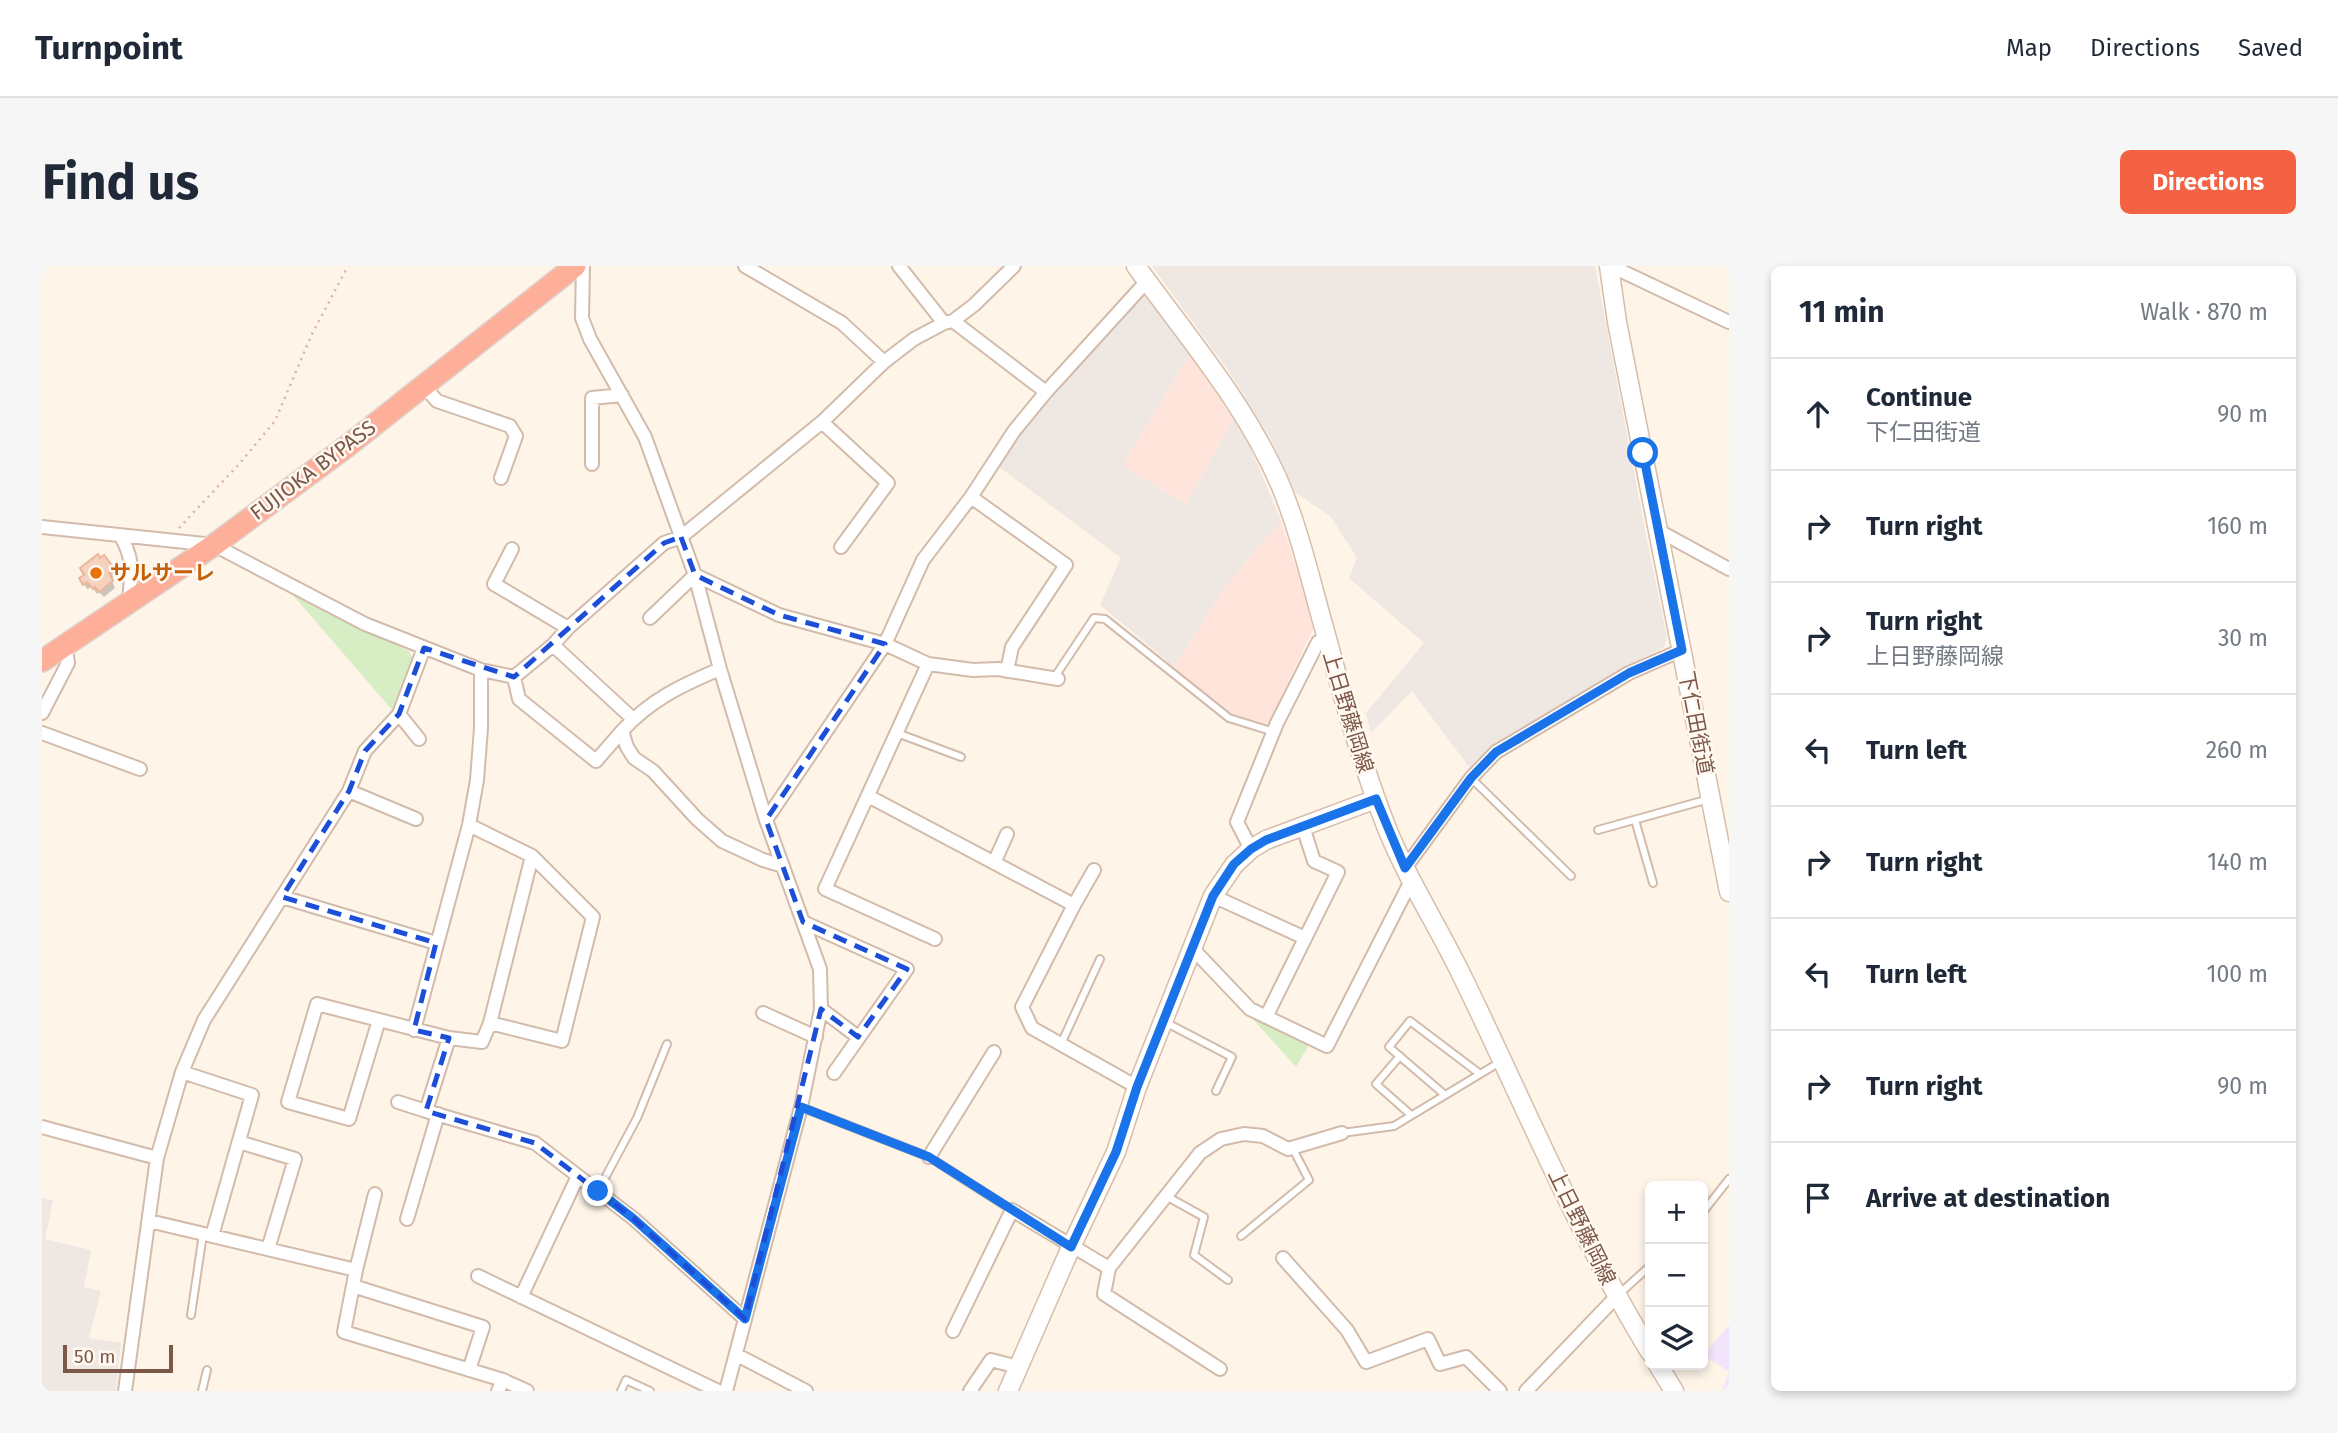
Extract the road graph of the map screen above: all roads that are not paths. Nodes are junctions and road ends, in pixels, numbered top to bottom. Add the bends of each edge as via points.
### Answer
1 (575, 266) edge
2 (583, 266) edge
3 (745, 266) edge
4 (899, 266) edge
5 (1014, 266) edge
6 (1610, 266) edge
7 (1142, 273) edge
8 (949, 322) junction
9 (1729, 322) edge
10 (884, 362) junction
11 (424, 386) junction
12 (1046, 392) junction
13 (622, 395) junction
14 (822, 422) junction
15 (592, 464) dead end
16 (500, 478) dead end
17 (971, 497) junction
18 (42, 527) edge
19 (1659, 531) junction
20 (120, 535) junction
21 (681, 537) junction
22 (214, 545) junction
23 (841, 547) dead end
24 (512, 549) dead end
25 (1729, 569) edge
26 (695, 575) junction
27 (129, 602) junction
28 (650, 618) dead end
29 (568, 628) junction
30 (1326, 638) junction
31 (65, 644) junction
32 (885, 644) junction
33 (554, 646) junction
34 (424, 648) junction
35 (1682, 650) junction
36 (42, 661) edge
37 (928, 664) junction
38 (720, 669) junction
39 (481, 670) junction
40 (1007, 671) junction
41 (514, 677) junction
42 (1056, 679) joint
43 (42, 713) edge
44 (398, 714) junction
45 (633, 719) junction
46 (622, 731) junction
47 (1274, 732) junction
48 (42, 733) edge
49 (897, 733) junction
50 (419, 739) dead end
51 (961, 757) dead end
52 (139, 769) dead end
53 (1471, 778) junction
54 (349, 791) junction
55 (868, 796) junction
56 (1376, 799) junction
57 (1711, 799) junction
58 (416, 819) dead end
59 (765, 820) junction
60 (1635, 820) junction
61 (469, 825) junction
62 (1303, 827) junction
63 (1598, 830) dead end
64 (1007, 834) dead end
65 (1251, 849) junction
66 (531, 856) junction
67 (994, 863) junction
68 (783, 866) junction
69 (1094, 870) dead end
70 (1408, 875) junction
71 (1571, 876) dead end
72 (1653, 883) dead end
73 (1729, 892) edge
74 (1213, 896) junction
75 (282, 897) junction
76 (1074, 905) junction
77 (803, 922) junction
78 (934, 939) dead end
79 (1305, 939) junction
80 (436, 943) junction
81 (1192, 948) junction
82 (1100, 959) dead end
83 (821, 1009) junction
84 (763, 1013) dead end
85 (1266, 1017) junction
86 (379, 1020) junction
87 (1163, 1021) junction
88 (490, 1023) junction
89 (414, 1030) junction
90 (816, 1037) junction
91 (858, 1037) junction
92 (449, 1038) junction
93 (667, 1044) dead end
94 (1061, 1044) junction
95 (994, 1052) dead end
96 (1399, 1056) junction
97 (1502, 1061) junction
98 (182, 1072) junction
99 (834, 1073) dead end
100 (1480, 1074) junction
101 (1137, 1087) junction
102 (1216, 1091) dead end
103 (1446, 1095) junction
104 (398, 1102) dead end
105 (801, 1107) junction
106 (432, 1113) junction
107 (1411, 1115) junction
108 (42, 1127) edge
109 (1342, 1133) joint
110 (239, 1142) junction
111 (1292, 1147) junction
112 (929, 1157) junction
113 (157, 1158) junction
114 (578, 1176) junction
115 (1729, 1179) edge
116 (598, 1191) junction
117 (375, 1194) dead end
118 (1166, 1196) junction
119 (1708, 1206) edge
120 (1012, 1210) junction
121 (407, 1219) dead end
122 (149, 1221) junction
123 (208, 1235) junction
124 (1241, 1236) dead end
125 (1071, 1247) junction
126 (268, 1249) junction
127 (1283, 1258) dead end
128 (1110, 1268) junction
129 (356, 1270) junction
130 (1645, 1271) edge
131 (478, 1276) dead end
132 (1228, 1280) dead end
133 (353, 1286) junction
134 (522, 1297) junction
135 (1616, 1297) junction
136 (191, 1315) dead end
137 (745, 1319) junction
138 (953, 1331) dead end
139 (1645, 1344) edge
140 (737, 1355) junction
141 (1018, 1367) junction
142 (1220, 1369) dead end
143 (207, 1370) dead end
144 (469, 1370) junction
145 (1661, 1370) edge
146 (501, 1385) edge
147 (125, 1391) edge
148 (202, 1391) edge
149 (527, 1391) edge
150 (621, 1391) edge
151 (650, 1391) edge
152 (718, 1391) edge
153 (726, 1391) edge
154 (806, 1391) edge
155 (970, 1391) edge
156 (1008, 1391) edge
157 (1500, 1391) edge
158 (1526, 1391) edge
159 (1674, 1391) edge

1 - 11 highway, FUJIOKA BYPASS
2 - 13 street via 582,318
3 - 10 street via 842,323
4 - 8 street
5 - 8 street
6 - 9 street
6 - 19 street, 下仁田街道
7 - 12 street
7 - 30 street, 上日野藤岡線 via 1219,378 1264,452 1293,518
8 - 10 street via 914,339
8 - 12 street
10 - 14 street
11 - 16 street via 436,401 510,426 516,436
11 - 22 highway, FUJIOKA BYPASS
12 - 17 street
13 - 15 street via 592,398
13 - 21 street via 645,437
14 - 21 street
14 - 23 street via 888,483
17 - 32 street via 923,561
17 - 40 street via 1066,565 1012,647
18 - 20 street
19 - 25 street
19 - 35 street, 下仁田街道
20 - 22 street
20 - 27 street via 132,562
21 - 26 street
21 - 29 street via 664,543
22 - 27 highway, FUJIOKA BYPASS
22 - 34 street via 365,624
24 - 29 street via 494,584
26 - 28 street
26 - 32 street via 779,615
26 - 38 street
27 - 31 highway, FUJIOKA BYPASS
29 - 33 street
30 - 47 street via 1318,642
30 - 56 street, 上日野藤岡線
31 - 36 highway, FUJIOKA BYPASS
31 - 43 street via 68,663
32 - 37 street
32 - 59 street
33 - 41 street
33 - 45 street
34 - 39 street
34 - 44 street
35 - 53 street via 1629,673 1496,752
35 - 57 street, 下仁田街道
37 - 40 street
37 - 49 street
38 - 45 street via 677,687
38 - 59 street
39 - 41 street
39 - 61 street via 478,767
40 - 42 street
41 - 46 street via 519,699 596,761
42 - 47 lane via 1094,618 1105,620 1228,718
44 - 50 street
44 - 54 street via 365,751
45 - 46 street
46 - 68 street via 634,758 653,771 722,841
47 - 65 street via 1237,822
48 - 52 street
49 - 51 lane
49 - 55 street
53 - 70 street
53 - 71 lane
54 - 58 street
54 - 75 street
55 - 67 street
55 - 78 street via 825,889
56 - 62 street
56 - 70 street, 上日野藤岡線
57 - 60 lane
57 - 73 street, 下仁田街道
59 - 68 street
60 - 63 lane
60 - 72 lane
61 - 66 street
61 - 80 street
62 - 65 street
62 - 79 street via 1314,861 1338,872
64 - 67 street
65 - 74 street via 1234,864
66 - 88 street
66 - 88 street via 593,917 562,1041
67 - 76 street
68 - 77 street
69 - 76 street
70 - 85 street via 1327,1046
70 - 97 street, 上日野藤岡線
74 - 79 street
74 - 81 street
75 - 80 street
75 - 98 street via 204,1020
76 - 94 street via 1022,1007 1032,1028
77 - 83 street via 820,969
77 - 91 street via 906,969
79 - 85 street
80 - 89 street
81 - 85 street via 1250,1009
81 - 87 street
82 - 94 lane
83 - 90 street
83 - 91 street
84 - 90 street
86 - 86 street via 317,1004 288,1102 349,1119
86 - 89 street
87 - 101 street
87 - 102 lane via 1232,1057
88 - 92 street via 482,1042
89 - 92 street
90 - 105 street
91 - 99 street
92 - 106 street
93 - 116 lane via 637,1118
94 - 101 street
95 - 112 street
96 - 100 lane via 1389,1047 1410,1021
96 - 103 lane
96 - 107 lane via 1376,1084
97 - 100 lane
97 - 135 street, 上日野藤岡線
98 - 110 street via 252,1096
98 - 113 street
100 - 103 lane
101 - 125 street via 1116,1152
103 - 107 lane
104 - 106 street
105 - 112 lane
105 - 137 street
106 - 114 street via 535,1143
106 - 121 street
107 - 109 lane via 1394,1126
108 - 113 street
109 - 111 street
110 - 123 street
110 - 126 street via 295,1159
111 - 118 street via 1263,1136 1221,1139 1200,1153
111 - 124 lane via 1309,1180
112 - 120 lane
113 - 122 street
114 - 116 street
114 - 134 street
115 - 119 lane
116 - 137 street
117 - 129 street
118 - 128 street
118 - 132 lane via 1204,1217 1194,1255
120 - 125 street
120 - 138 street
122 - 123 street
122 - 147 street
123 - 126 street
123 - 136 lane
125 - 128 street
125 - 141 street
126 - 129 street
127 - 157 street via 1347,1330 1366,1362 1428,1339 1440,1364 1466,1357
128 - 142 street via 1104,1294
129 - 133 street
130 - 135 lane
131 - 134 street
133 - 144 street via 344,1332
133 - 144 street via 483,1327
134 - 152 street
135 - 139 street, 上日野藤岡線
135 - 158 street
137 - 140 street
140 - 153 street
140 - 154 street
141 - 155 street via 991,1360
141 - 156 street
143 - 148 lane
144 - 146 street
145 - 159 street
146 - 149 street
150 - 151 lane via 626,1380

